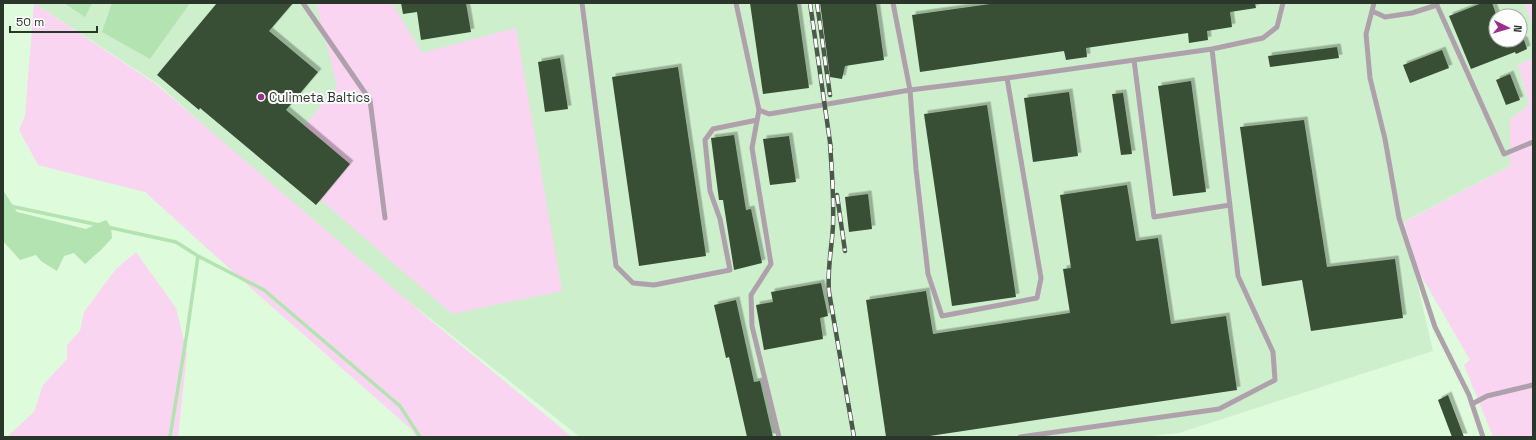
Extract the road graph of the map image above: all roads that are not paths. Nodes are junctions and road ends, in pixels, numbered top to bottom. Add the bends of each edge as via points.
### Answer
1 (303, 3) edge
2 (582, 3) edge
3 (736, 3) edge
4 (893, 3) edge
5 (1283, 3) edge
6 (1374, 3) edge
7 (1437, 4) edge
8 (1372, 11) junction
9 (1212, 49) junction
10 (1134, 60) junction
11 (1007, 78) junction
12 (910, 90) junction
13 (759, 110) junction
14 (757, 120) junction
15 (1533, 142) edge
16 (1230, 205) junction
17 (386, 218) dead end
18 (1533, 385) edge
19 (1472, 404) junction
20 (779, 437) edge
21 (1020, 437) edge
22 (1483, 437) edge

1 - 17 lane via 370,100
2 - 14 lane via 616,266 634,282 654,285 730,270 720,220 710,191 705,140 713,129
3 - 13 lane
4 - 12 lane
5 - 9 lane via 1277,28 1263,38
6 - 8 lane
7 - 8 lane via 1412,13 1385,17
7 - 15 lane via 1504,154
8 - 19 lane via 1366,34 1370,78 1385,139 1399,218 1435,327
9 - 10 lane
9 - 16 lane
10 - 11 lane
10 - 16 lane via 1154,218
11 - 12 lane
11 - 12 lane via 1041,278 1037,298 942,316 928,274
12 - 13 lane via 768,114
13 - 14 lane
14 - 20 lane via 752,148 771,264 751,295 752,326
16 - 21 lane via 1238,276 1273,352 1275,380 1219,409
18 - 19 lane via 1488,396
19 - 22 lane

